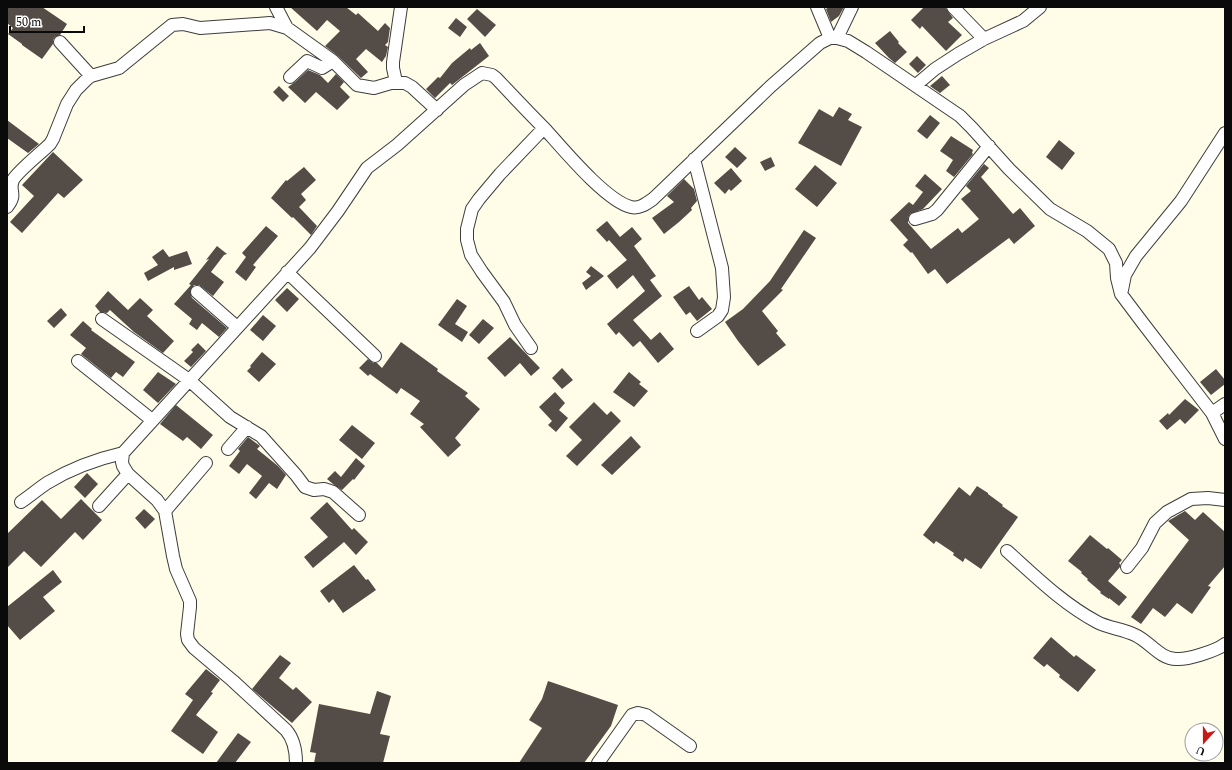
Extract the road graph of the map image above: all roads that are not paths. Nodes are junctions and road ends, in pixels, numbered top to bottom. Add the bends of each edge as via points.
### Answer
1 (276, 7) edge
2 (401, 7) edge
3 (817, 7) edge
4 (852, 7) edge
5 (953, 7) edge
6 (1040, 7) edge
7 (287, 28) junction
8 (833, 38) junction
9 (984, 39) junction
10 (60, 42) dead end
11 (333, 61) junction
12 (91, 76) junction
13 (290, 78) dead end
14 (396, 82) junction
15 (916, 85) junction
16 (437, 110) junction
17 (544, 128) junction
18 (1225, 133) edge
19 (988, 146) junction
20 (694, 159) junction
21 (7, 207) edge
22 (915, 219) dead end
23 (287, 272) junction
24 (197, 292) dead end
25 (1121, 294) junction
26 (102, 319) dead end
27 (237, 327) junction
28 (697, 331) dead end
29 (531, 348) dead end
30 (375, 356) dead end
31 (78, 361) dead end
32 (189, 380) junction
33 (1225, 404) edge
34 (1212, 413) junction
35 (152, 420) junction
36 (247, 427) junction
37 (1225, 439) edge
38 (228, 449) dead end
39 (123, 453) junction
40 (206, 463) dead end
41 (128, 474) junction
42 (1225, 500) edge
43 (21, 502) dead end
44 (98, 506) dead end
45 (165, 512) junction
46 (359, 515) dead end
47 (1007, 551) dead end
48 (1127, 566) dead end
49 (1225, 644) edge
50 (690, 746) dead end
51 (296, 763) edge
52 (598, 763) edge

1 - 7 street
2 - 14 street via 392,62
3 - 8 street
4 - 8 street
5 - 9 street
6 - 9 street via 1023,21
7 - 11 street
7 - 12 street via 270,23 200,28 172,25 119,68
8 - 15 street via 848,41
8 - 20 street via 820,43
9 - 15 street
10 - 12 street
11 - 13 street via 323,68 307,61
11 - 14 street via 357,86 374,88
12 - 21 street via 76,90 67,104 50,144 16,176 12,185 14,196
14 - 16 street via 412,87
15 - 19 street via 960,116
16 - 17 street via 464,85 486,73 496,78
16 - 23 street via 367,168 310,248
17 - 20 street via 612,198 633,207 646,204 653,199
17 - 29 street via 479,199 472,209 466,229 471,255 504,302 515,325
18 - 25 street via 1181,201 1136,256 1126,275
19 - 22 street via 937,210
19 - 25 street via 1050,209 1087,231 1109,249 1116,263
20 - 28 street via 722,268 724,297 722,310 718,316
23 - 27 street
23 - 30 street
24 - 27 street
25 - 34 street
26 - 32 street
27 - 32 street
31 - 35 street
32 - 35 street
32 - 36 street via 230,417
33 - 34 street
34 - 37 street
35 - 39 street
36 - 38 street
36 - 46 street via 261,436 305,487 333,492
39 - 41 street via 122,462
39 - 43 street via 86,464 48,483
40 - 45 street
41 - 44 street
41 - 45 street via 157,500
42 - 48 street via 1191,499 1166,512 1155,523 1142,548
45 - 51 street via 172,556 190,601 188,640 286,730 296,752
47 - 49 street via 1054,593 1098,623 1136,635 1166,657 1176,660 1206,653
50 - 52 street via 646,715 638,713 632,715

